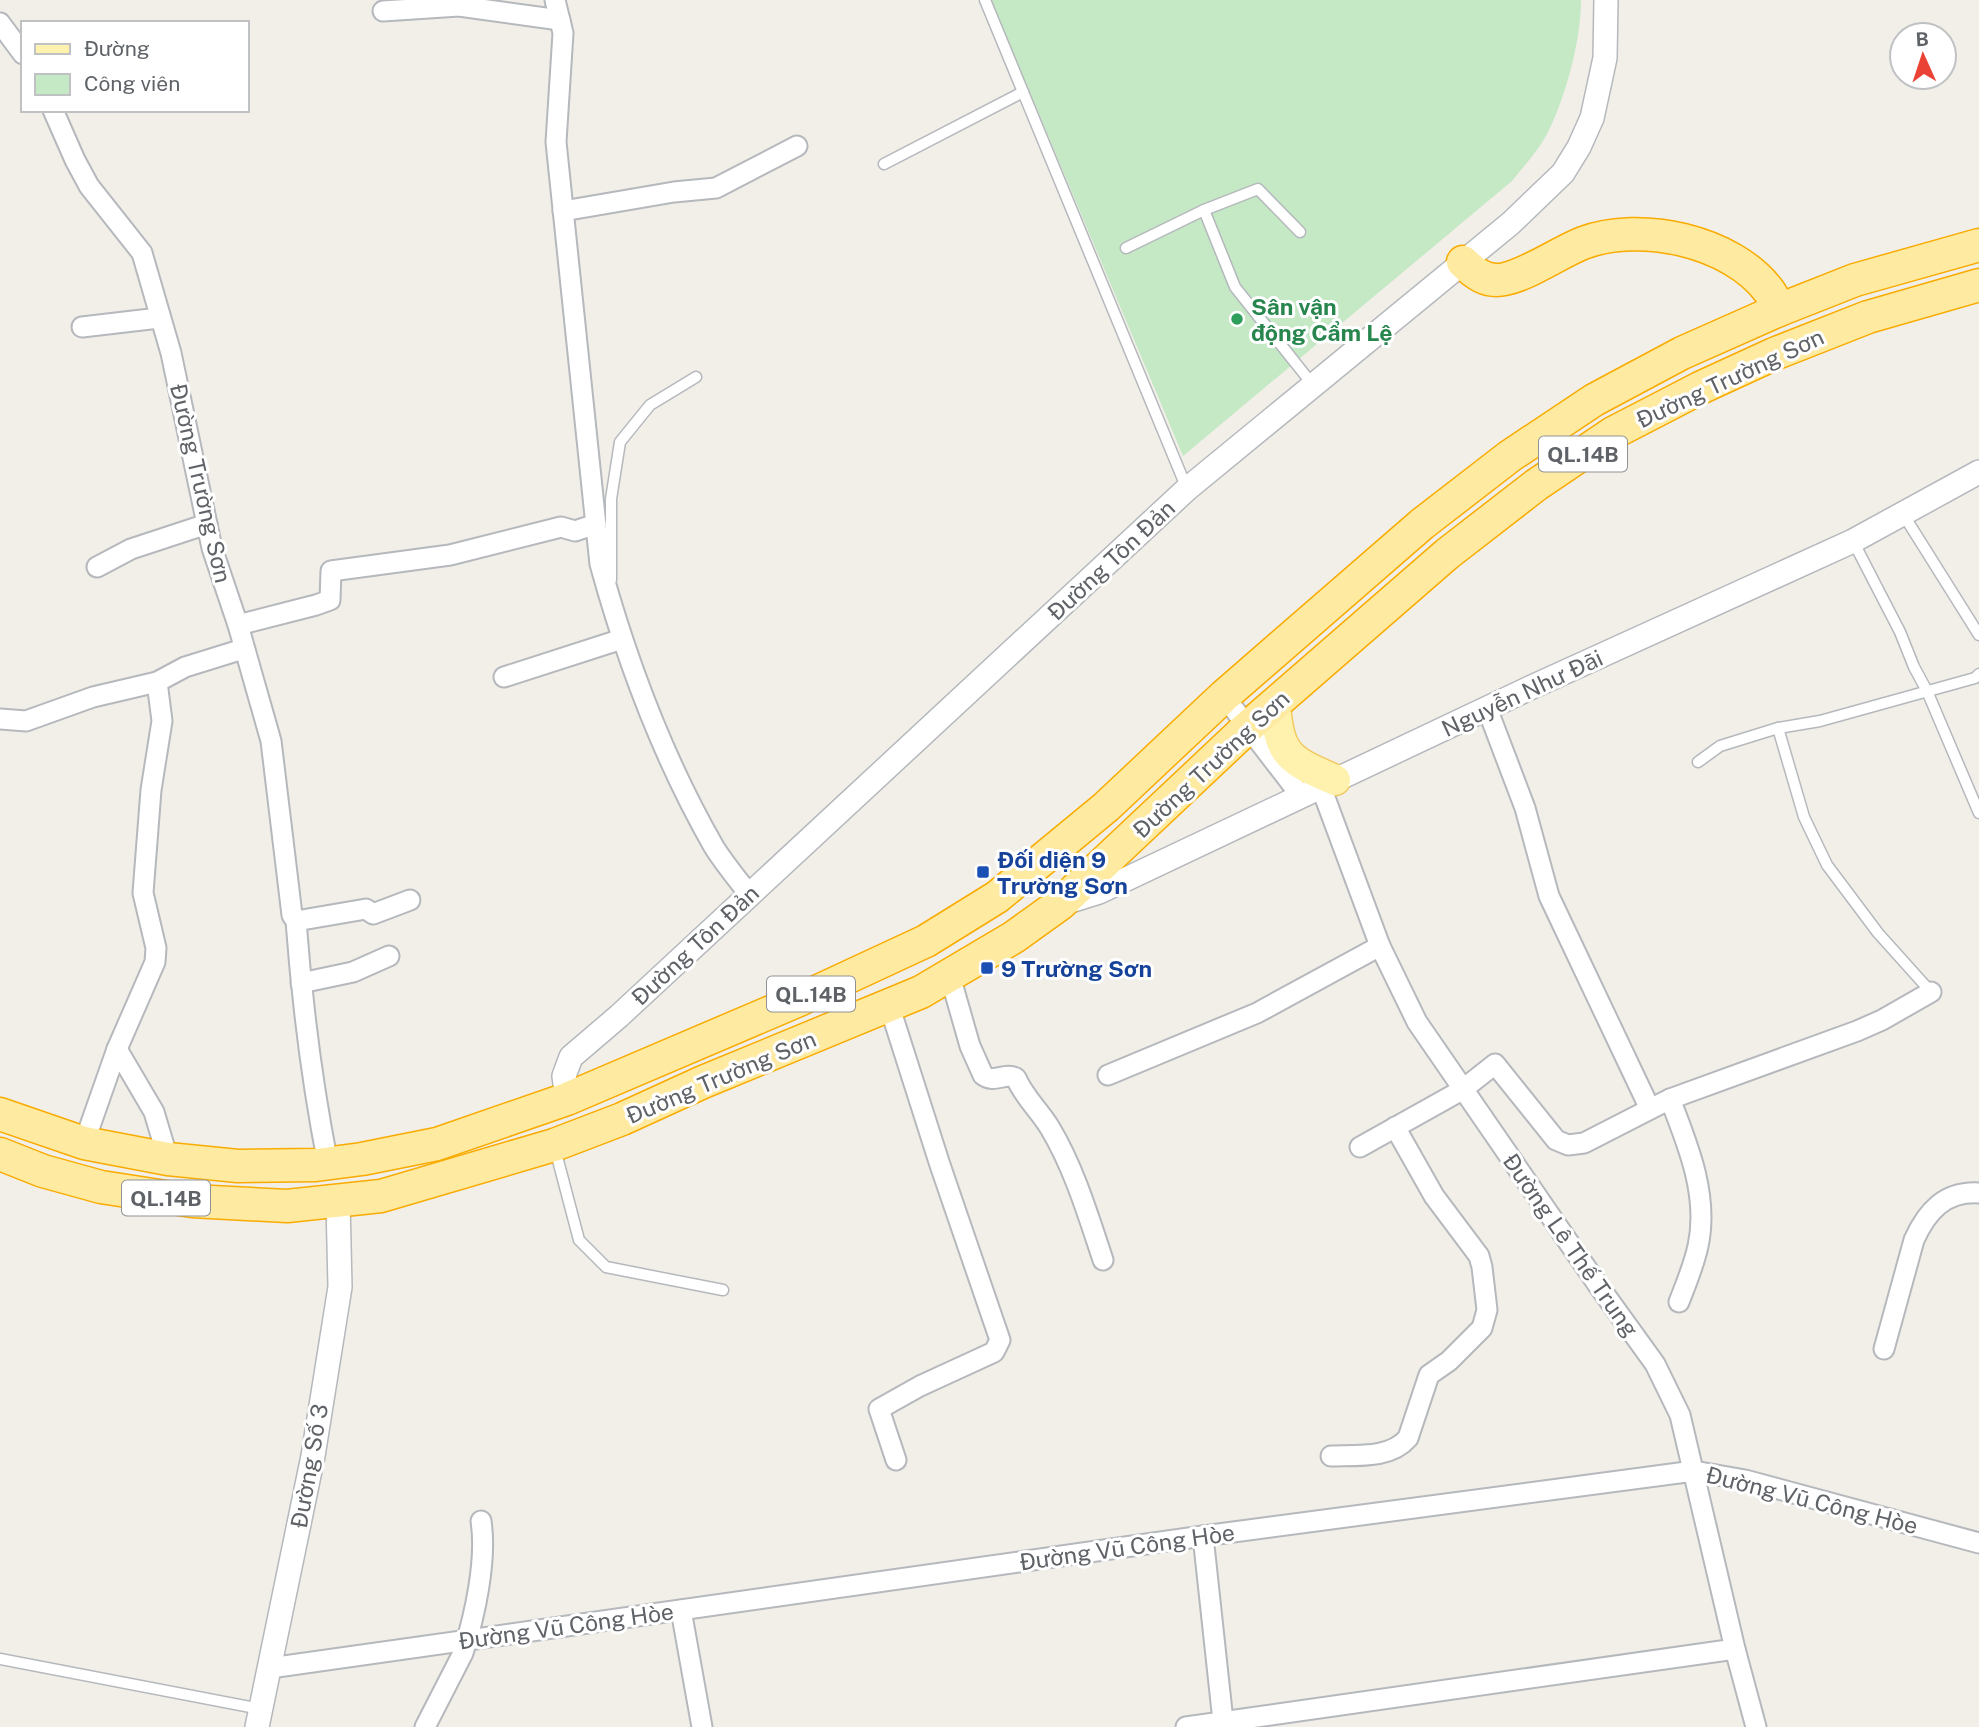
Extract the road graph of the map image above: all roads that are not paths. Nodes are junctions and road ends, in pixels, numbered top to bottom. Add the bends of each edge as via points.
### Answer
1 (555, 0) edge
2 (985, 0) edge
3 (1606, 0) edge
4 (383, 11) dead end
5 (559, 20) junction
6 (0, 23) edge
7 (21, 51) edge
8 (1023, 92) junction
9 (54, 112) edge
10 (797, 146) dead end
11 (884, 164) dead end
12 (1205, 210) junction
13 (563, 212) junction
14 (1300, 232) dead end
15 (1979, 245) edge
16 (1126, 248) dead end
17 (1463, 262) junction
18 (1979, 285) edge
19 (1779, 310) junction
20 (159, 318) junction
21 (82, 327) dead end
22 (696, 377) dead end
23 (1314, 385) junction
24 (1979, 472) edge
25 (1187, 489) junction
26 (1902, 514) junction
27 (207, 524) junction
28 (596, 524) junction
29 (1853, 541) junction
30 (97, 567) dead end
31 (610, 602) junction
32 (238, 625) junction
33 (1979, 635) edge
34 (622, 639) junction
35 (243, 649) junction
36 (1979, 674) edge
37 (504, 677) dead end
38 (157, 682) junction
39 (1927, 691) junction
40 (1224, 696) junction
41 (1275, 704) junction
42 (1487, 708) junction
43 (0, 719) edge
44 (1248, 727) junction
45 (1778, 728) junction
46 (1698, 762) dead end
47 (1319, 788) junction
48 (1979, 813) edge
49 (749, 894) junction
50 (410, 900) dead end
51 (1060, 904) junction
52 (296, 921) junction
53 (1380, 946) junction
54 (389, 956) dead end
55 (950, 976) junction
56 (301, 982) junction
57 (1931, 992) joint
58 (889, 1005) junction
59 (117, 1049) junction
60 (1108, 1075) dead end
61 (1462, 1090) junction
62 (568, 1099) junction
63 (1670, 1099) junction
64 (1650, 1109) junction
65 (0, 1114) edge
66 (1395, 1127) junction
67 (84, 1143) junction
68 (554, 1145) junction
69 (1360, 1147) dead end
70 (0, 1154) edge
71 (168, 1159) junction
72 (328, 1164) junction
73 (1979, 1193) edge
74 (338, 1202) junction
75 (1102, 1260) dead end
76 (723, 1290) dead end
77 (1679, 1302) dead end
78 (1884, 1349) dead end
79 (1331, 1456) dead end
80 (896, 1460) dead end
81 (1694, 1471) junction
82 (481, 1521) dead end
83 (1203, 1536) junction
84 (1979, 1543) edge
85 (681, 1610) junction
86 (466, 1640) junction
87 (1735, 1649) junction
88 (0, 1659) edge
89 (270, 1668) junction
90 (259, 1718) edge
91 (1223, 1721) junction
92 (425, 1727) edge
93 (702, 1727) edge
94 (1186, 1727) edge
95 (1756, 1727) edge

1 - 5 street
2 - 8 lane
3 - 17 street, Đường Tôn Đản via 1605,58 1592,118 1579,147 1563,173
4 - 5 street via 459,6
5 - 13 street via 563,33 556,142
6 - 7 street
8 - 11 lane
8 - 25 lane
9 - 20 street, Đường Trường Sơn via 89,186 142,253
10 - 13 street via 716,188
12 - 14 lane via 1258,190
12 - 16 lane
12 - 23 lane via 1235,287
13 - 28 street
15 - 19 highway, Đường Trường Sơn / QL.14B via 1855,280
17 - 19 highway via 1486,278 1507,278 1585,242 1617,236 1671,237 1729,258 1769,291
17 - 23 street, Đường Tôn Đản
18 - 41 highway, Đường Trường Sơn / QL.14B via 1868,317 1774,354 1613,433 1447,554
19 - 40 highway, Đường Trường Sơn / QL.14B via 1682,353 1594,400 1510,456 1422,524
20 - 21 street
20 - 27 street, Đường Trường Sơn via 171,353
22 - 31 lane via 650,405 620,442 611,499
23 - 25 street, Đường Tôn Đản
24 - 26 street, Nguyễn Như Đãi
25 - 49 street, Đường Tôn Đản
26 - 29 street, Nguyễn Như Đãi
26 - 33 lane
27 - 30 street via 131,549
27 - 32 street, Đường Trường Sơn
28 - 31 street
28 - 32 street via 575,531 561,527 450,555 331,571 330,600
29 - 39 lane
29 - 42 street, Nguyễn Như Đãi
31 - 34 street
32 - 35 street, Đường Trường Sơn
34 - 37 street
34 - 49 street via 661,743 715,848
35 - 38 street via 185,667
35 - 52 street, Đường Trường Sơn via 271,741
36 - 39 lane
38 - 43 street via 93,697 26,721
38 - 59 street via 162,721 143,893 156,948 150,974
39 - 45 lane
39 - 48 lane
40 - 44 street, Đường Lê Thế Trung
40 - 62 highway, Đường Trường Sơn / QL.14B via 1106,807 970,916 799,1000
41 - 44 highway, Đường Trường Sơn / QL.14B
41 - 47 main road via 1278,732 1289,755
42 - 47 street, Nguyễn Như Đãi
42 - 64 street via 1525,808 1549,896
44 - 47 street, Đường Lê Thế Trung
44 - 51 highway, Đường Trường Sơn / QL.14B
45 - 46 lane via 1720,746
45 - 57 lane via 1804,817 1827,865 1878,933
47 - 51 street, Nguyễn Như Đãi via 1099,892
47 - 53 street, Đường Lê Thế Trung
49 - 62 street, Đường Tôn Đản via 571,1056 564,1076
50 - 52 street via 373,914 366,909
51 - 55 highway, Đường Trường Sơn / QL.14B
52 - 56 street, Đường Trường Sơn
53 - 60 street via 1257,1013
53 - 61 street, Đường Lê Thế Trung via 1417,1022
54 - 56 street via 353,972
55 - 58 highway, Đường Trường Sơn / QL.14B
55 - 75 street via 983,1075 1016,1078 1049,1127 1084,1201
56 - 72 street, Đường Trường Sơn
57 - 63 street via 1857,1031
58 - 68 highway, Đường Trường Sơn / QL.14B
58 - 80 street via 1000,1340 994,1352 879,1409
59 - 67 street
59 - 71 street via 154,1112
61 - 64 street via 1495,1065 1556,1140 1568,1145 1584,1143
61 - 66 street
61 - 81 street, Đường Lê Thế Trung via 1655,1363 1680,1415
62 - 72 highway, Đường Trường Sơn / QL.14B via 437,1144
63 - 64 street
63 - 77 street via 1693,1164 1701,1227
65 - 67 highway, Đường Trường Sơn / QL.14B
66 - 69 street
66 - 79 street via 1434,1196 1479,1256 1487,1317 1449,1362 1429,1375 1404,1443 1386,1452
67 - 71 highway, Đường Trường Sơn / QL.14B
68 - 74 highway, Đường Trường Sơn / QL.14B via 405,1190
68 - 76 lane via 579,1240 606,1267
70 - 74 highway, Đường Trường Sơn / QL.14B via 43,1171 147,1196 287,1206
71 - 72 highway, Đường Trường Sơn / QL.14B via 238,1166
73 - 78 street via 1948,1198 1921,1224
74 - 89 street, Đường Số 3 via 340,1287 313,1456
81 - 83 street, Đường Vũ Công Hòe
81 - 84 street, Đường Vũ Công Hòe via 1745,1480
81 - 87 street, Đường Lê Thế Trung
82 - 86 street via 481,1566
83 - 85 street, Đường Vũ Công Hòe
83 - 91 street
85 - 86 street, Đường Vũ Công Hòe
85 - 93 street
86 - 89 street, Đường Vũ Công Hòe
86 - 92 street
87 - 91 street
87 - 95 street, Đường Lê Thế Trung
88 - 90 lane
89 - 90 street, Đường Số 3
91 - 94 street

